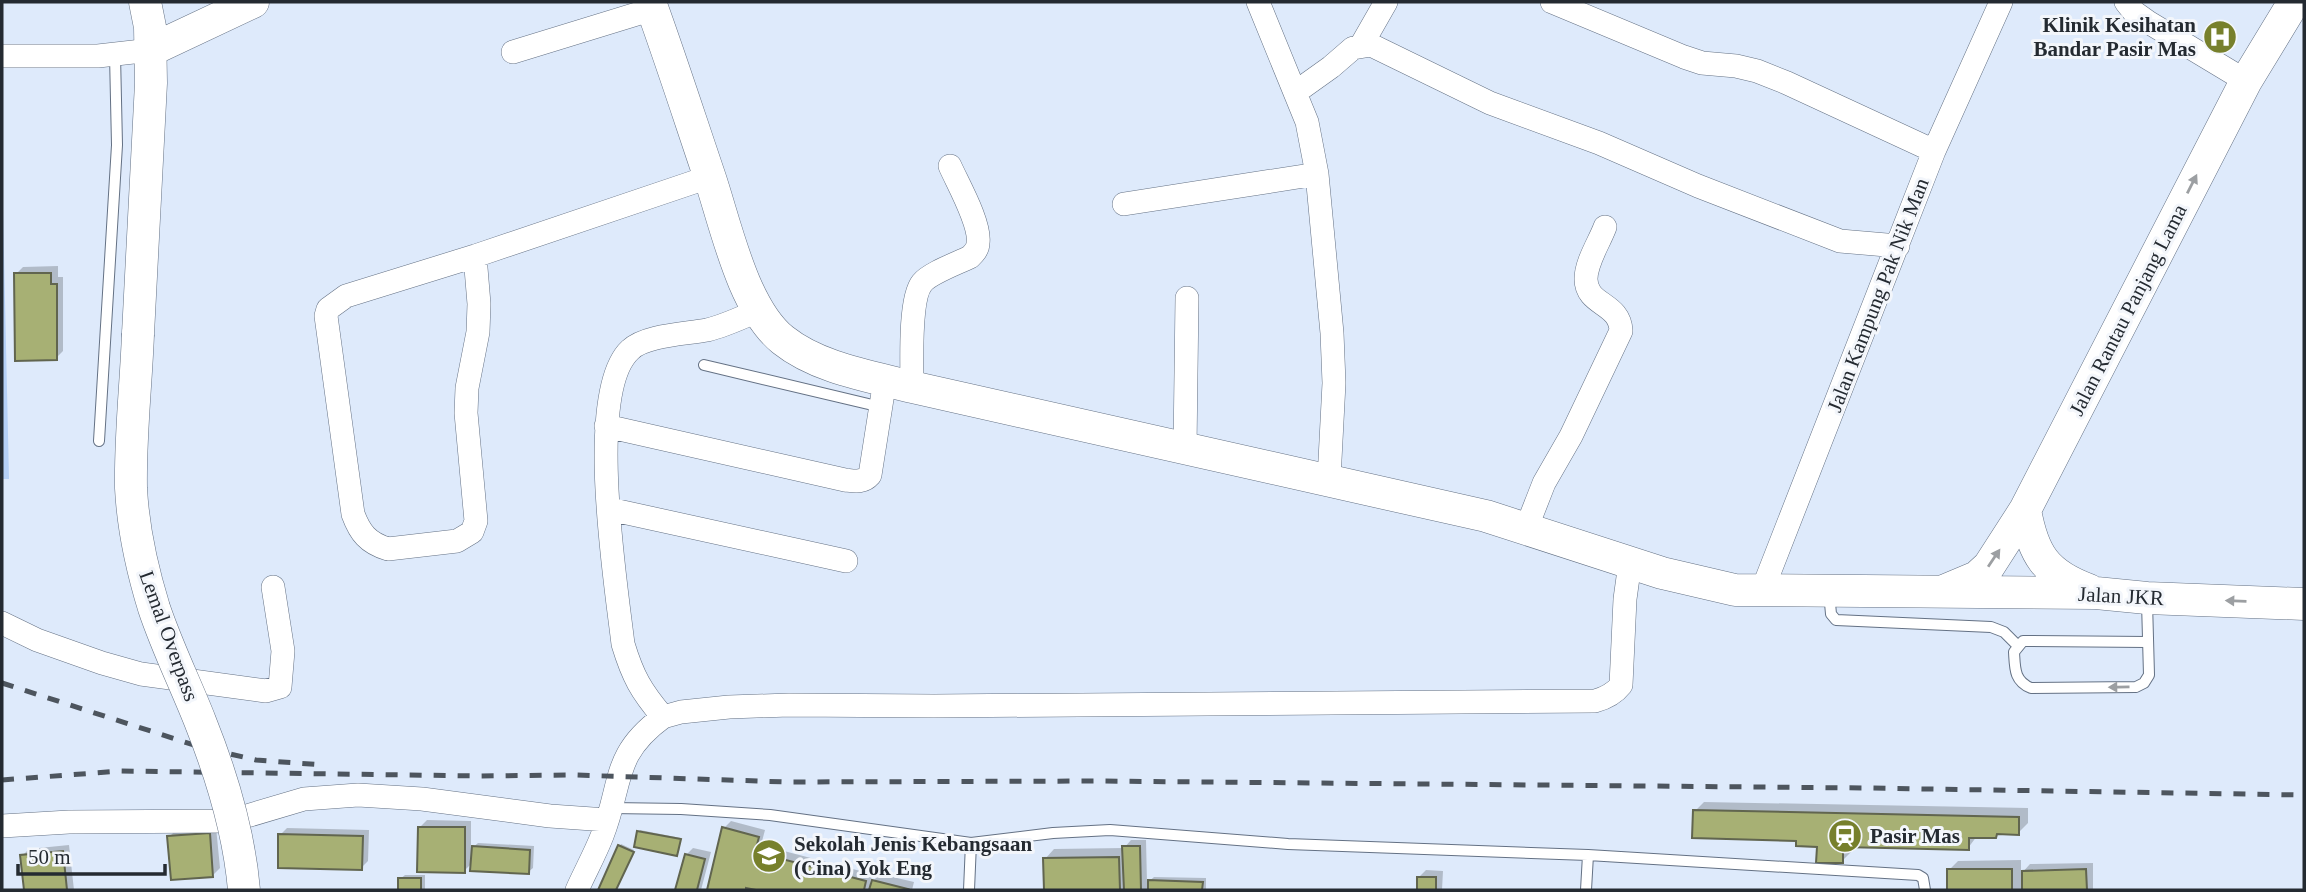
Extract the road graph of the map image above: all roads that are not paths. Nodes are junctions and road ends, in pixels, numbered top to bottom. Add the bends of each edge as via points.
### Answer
1 (145, 2) edge
2 (253, 2) edge
3 (1258, 2) edge
4 (1385, 2) edge
5 (1552, 2) edge
6 (2001, 2) edge
7 (2126, 2) edge
8 (2294, 2) edge
9 (652, 5) edge
10 (207, 24) junction
11 (1362, 44) junction
12 (151, 50) junction
13 (513, 52) dead end
14 (115, 55) junction
15 (2, 56) edge
16 (2246, 81) junction
17 (1296, 92) junction
18 (1934, 151) junction
19 (950, 166) dead end
20 (1317, 174) junction
21 (709, 177) junction
22 (1124, 204) dead end
23 (1605, 227) dead end
24 (1898, 246) junction
25 (475, 256) junction
26 (1187, 298) dead end
27 (757, 311) junction
28 (704, 365) dead end
29 (892, 391) junction
30 (606, 426) junction
31 (99, 441) dead end
32 (1185, 448) junction
33 (1329, 480) junction
34 (609, 509) junction
35 (2025, 509) junction
36 (1526, 529) junction
37 (846, 561) dead end
38 (1630, 563) junction
39 (273, 587) dead end
40 (1762, 591) junction
41 (1829, 592) junction
42 (1938, 593) junction
43 (2096, 593) junction
44 (2147, 598) junction
45 (2304, 604) edge
46 (2, 623) edge
47 (2147, 642) junction
48 (2017, 645) junction
49 (663, 717) junction
50 (609, 814) junction
51 (230, 821) junction
52 (2, 826) edge
53 (971, 843) junction
54 (1588, 855) junction
55 (242, 890) edge
56 (577, 890) edge
57 (969, 890) edge
58 (1586, 890) edge
59 (1925, 890) edge

1 - 10 street via 172,22
1 - 12 street, Lemal Overpass
2 - 10 street
3 - 17 street
4 - 11 street
5 - 18 street via 1684,57 1736,66 1787,83
6 - 18 street, Jalan Kampung Pak Nik Man
7 - 16 street via 2148,22
8 - 16 street, Jalan Rantau Panjang Lama
9 - 13 street
9 - 21 street
10 - 12 street
11 - 17 street
11 - 24 street via 1371,44 1490,103 1840,241
12 - 14 street
12 - 55 street, Lemal Overpass, bridge via 131,486 134,524 154,607 231,811 241,857
14 - 15 street
14 - 31 lane via 117,145
35 -> 16 street, Jalan Rantau Panjang Lama
17 - 20 street
18 - 24 street, Jalan Kampung Pak Nik Man
19 - 29 street via 979,242 970,257 922,283
20 - 22 street
20 - 33 street via 1334,383
21 - 25 street
21 - 27 street
23 - 36 street via 1589,266 1587,285 1595,299 1613,310 1621,331 1572,436 1544,483
24 - 40 street, Jalan Kampung Pak Nik Man
25 - 25 street via 478,332 466,413 476,521 472,532 457,541 377,545 364,536 353,514 328,309 346,296
26 - 32 street
27 - 29 street, Jalan JKR via 784,341
27 - 30 street via 630,349 611,391
28 - 29 lane
29 - 30 street via 870,475 859,481
29 - 32 street, Jalan JKR
30 - 34 street
32 - 33 street, Jalan JKR
33 - 36 street, Jalan JKR
34 - 37 street
34 - 49 street via 623,644 642,693
42 -> 35 street, Jalan Rantau Panjang Lama via 1989,566
35 - 43 street via 2030,538 2046,564 2064,581
36 - 38 street, Jalan JKR
38 - 40 street, Jalan JKR via 1706,584
38 - 49 street via 1621,685 1595,701 789,705 729,707
39 - 46 street via 282,651 280,687 266,691 141,674 48,644
40 - 41 street, Jalan JKR
41 - 42 street, Jalan JKR
41 - 48 lane via 1836,620 1991,626
42 - 43 street, Jalan JKR
43 - 44 street, Jalan JKR
45 -> 44 street, Jalan JKR
44 - 47 lane
47 - 48 lane via 2023,641
47 -> 48 lane via 2149,675 2136,687 2031,688 2015,674
49 - 50 street via 632,747 622,765
50 - 51 street via 550,816 358,795 304,799
50 - 53 lane via 681,809 770,815
50 - 56 street
51 - 52 street
51 - 55 street
53 - 54 lane via 1110,830 1288,844
53 - 57 lane
54 - 58 lane
54 - 59 lane via 1918,875

